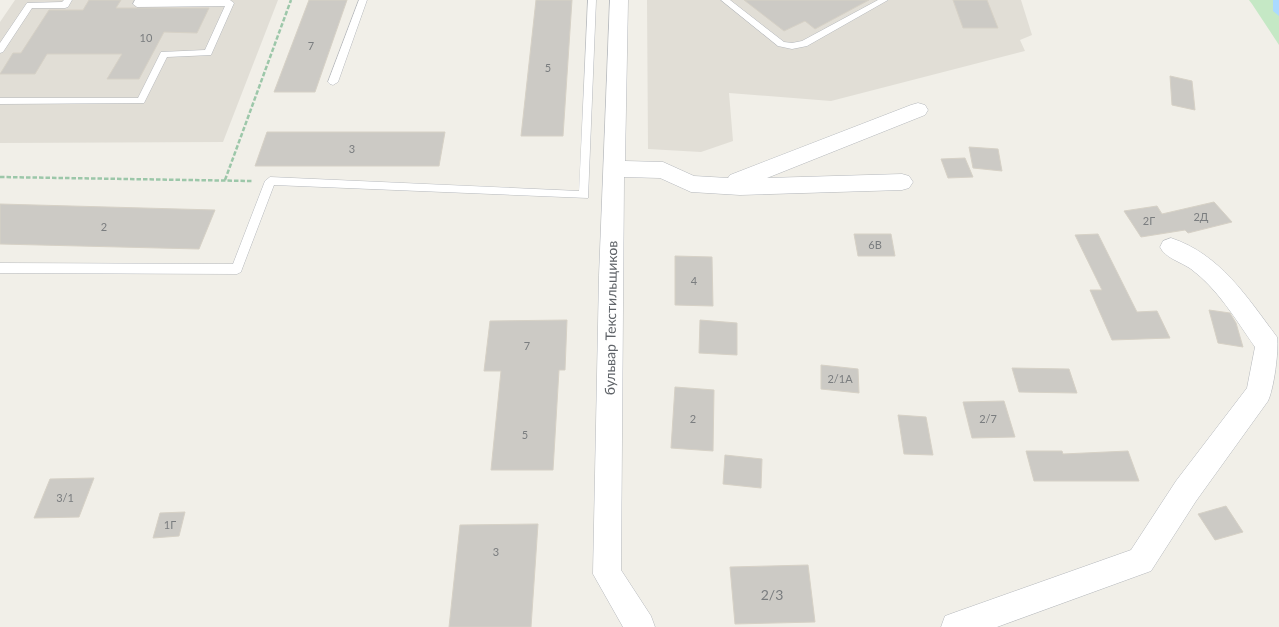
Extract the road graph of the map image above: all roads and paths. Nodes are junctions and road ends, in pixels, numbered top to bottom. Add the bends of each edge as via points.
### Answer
1 (68, 0) edge
2 (140, 0) edge
3 (291, 0) edge
4 (363, 0) edge
5 (592, 0) edge
6 (619, 0) edge
7 (725, 0) edge
8 (884, 0) edge
9 (0, 50) edge
10 (333, 82) dead end
11 (0, 101) edge
12 (918, 110) dead end
13 (614, 169) junction
14 (0, 177) edge
15 (225, 180) junction
16 (270, 181) junction
17 (902, 182) dead end
18 (724, 186) junction
19 (1171, 247) dead end
20 (0, 268) edge
21 (640, 627) edge
22 (956, 627) edge

1 - 9 lane via 65,5 30,5
2 - 11 lane via 137,4 230,3 208,53 164,54 141,100
3 - 15 path
4 - 10 lane
5 - 16 lane via 584,195
6 - 13 street, бульвар Текстильщиков
7 - 8 lane via 781,44 792,46 804,44
12 - 18 street
13 - 18 street via 663,170 691,184
13 - 21 street, бульвар Текстильщиков via 607,574
14 - 15 path
15 - 16 path
16 - 20 lane via 237,269
17 - 18 street
19 - 22 street via 1187,253 1227,288 1268,345 1259,393 1186,491 1140,561

